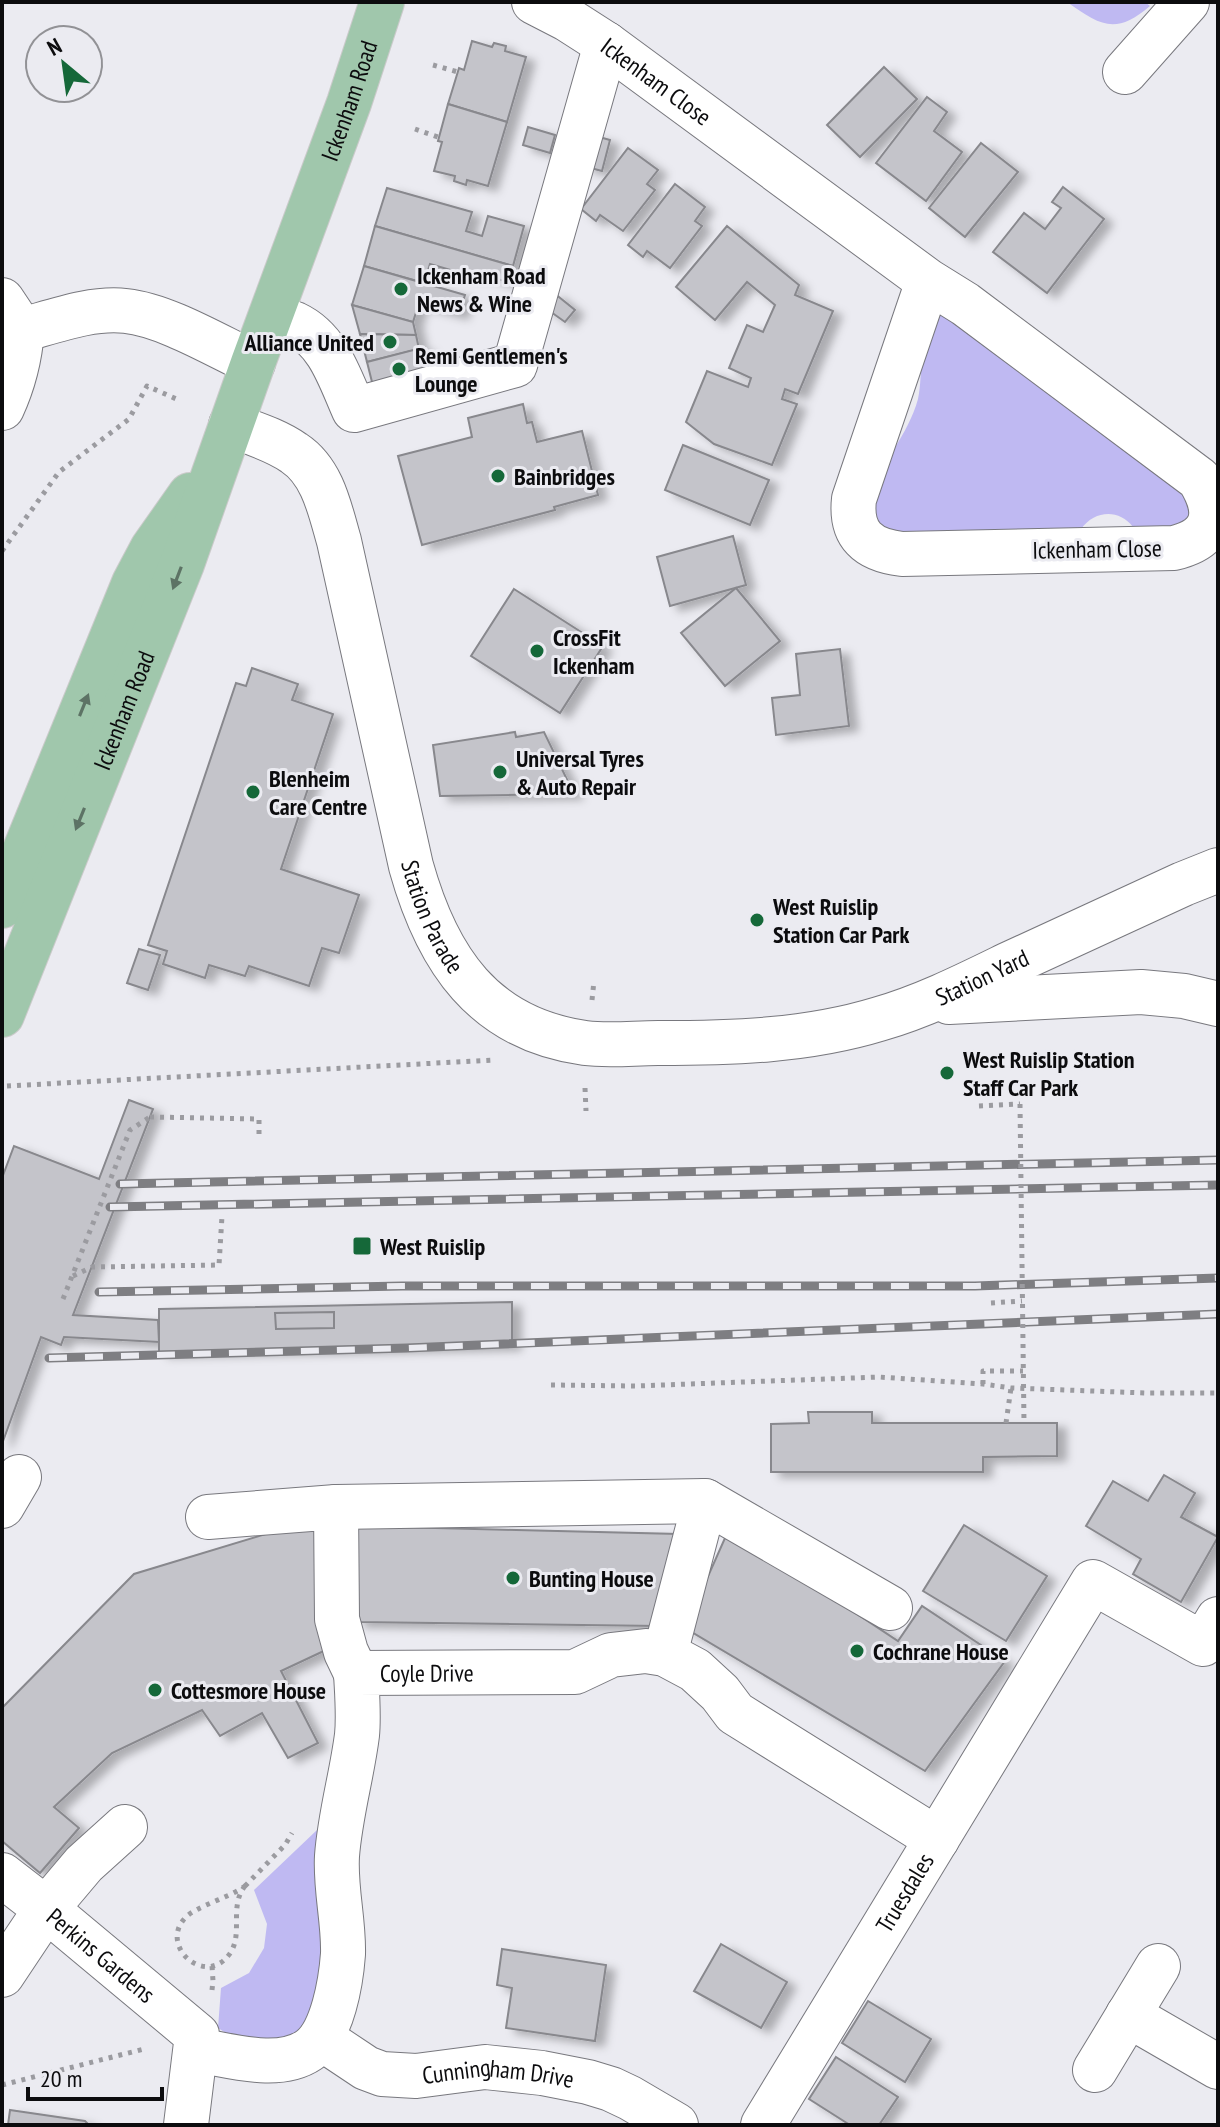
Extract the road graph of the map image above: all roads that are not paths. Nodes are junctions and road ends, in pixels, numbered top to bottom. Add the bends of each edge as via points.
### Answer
1 (382, 2) edge
2 (534, 2) edge
3 (1187, 2) edge
4 (593, 24) edge
5 (1125, 72) dead end
6 (928, 281) junction
7 (12, 315) edge
8 (271, 317) junction
9 (253, 363) junction
10 (2, 408) edge
11 (231, 425) junction
12 (1218, 870) edge
13 (2, 906) edge
14 (926, 1003) junction
15 (6, 1004) edge
16 (1218, 1004) edge
17 (705, 1501) junction
18 (336, 1507) junction
19 (208, 1517) dead end
20 (890, 1608) dead end
21 (1218, 1619) edge
22 (665, 1654) junction
23 (356, 1673) junction
24 (125, 1827) dead end
25 (937, 1839) junction
26 (2, 1875) edge
27 (46, 1909) junction
28 (1158, 1966) dead end
29 (2, 1975) edge
30 (1128, 2015) junction
31 (321, 2038) junction
32 (196, 2042) junction
33 (1218, 2067) edge
34 (1095, 2070) dead end
35 (186, 2125) edge
36 (676, 2125) edge
37 (763, 2125) edge

1 - 8 main road, Ickenham Road
2 - 4 street, Ickenham Close
3 - 5 street
4 - 6 street, Ickenham Close
4 - 8 street via 515,365 354,410 322,346 295,324
6 - 6 street, Ickenham Close via 1199,479 1216,512 1203,536 1174,548 902,554 871,546 856,526 854,499
7 - 9 street via 125,310 158,318
7 - 10 street via 20,360
8 - 9 main road, Ickenham Road
9 - 11 main road, Ickenham Road
13 -> 11 main road, Ickenham Road via 134,583
11 - 14 street, Station Parade via 295,453 323,489 418,891 448,958 482,997 532,1030 588,1043 780,1039 867,1022
11 -> 15 main road, Ickenham Road via 168,602
12 - 14 street, Station Yard
14 - 16 street, Station Yard via 1141,992
17 - 18 street
17 - 20 street
17 - 22 street
18 - 19 street
18 - 23 street via 337,1619
21 - 25 street, Truesdales via 1203,1644 1093,1582
22 - 23 street, Coyle Drive via 611,1655 575,1672
22 - 25 street, Coyle Drive via 695,1670 735,1713
23 - 31 street, Coyle Drive via 357,1732 337,1853 343,1954 334,2007
24 - 27 street, Perkins Gardens
25 - 37 street, Truesdales
26 - 27 street
27 - 29 street
27 - 32 street, Perkins Gardens
28 - 30 street
30 - 33 street
30 - 34 street
31 - 32 street via 310,2049 280,2060
31 - 36 street, Cunningham Drive via 382,2074 416,2076 485,2067 588,2082 630,2098
32 - 35 street

